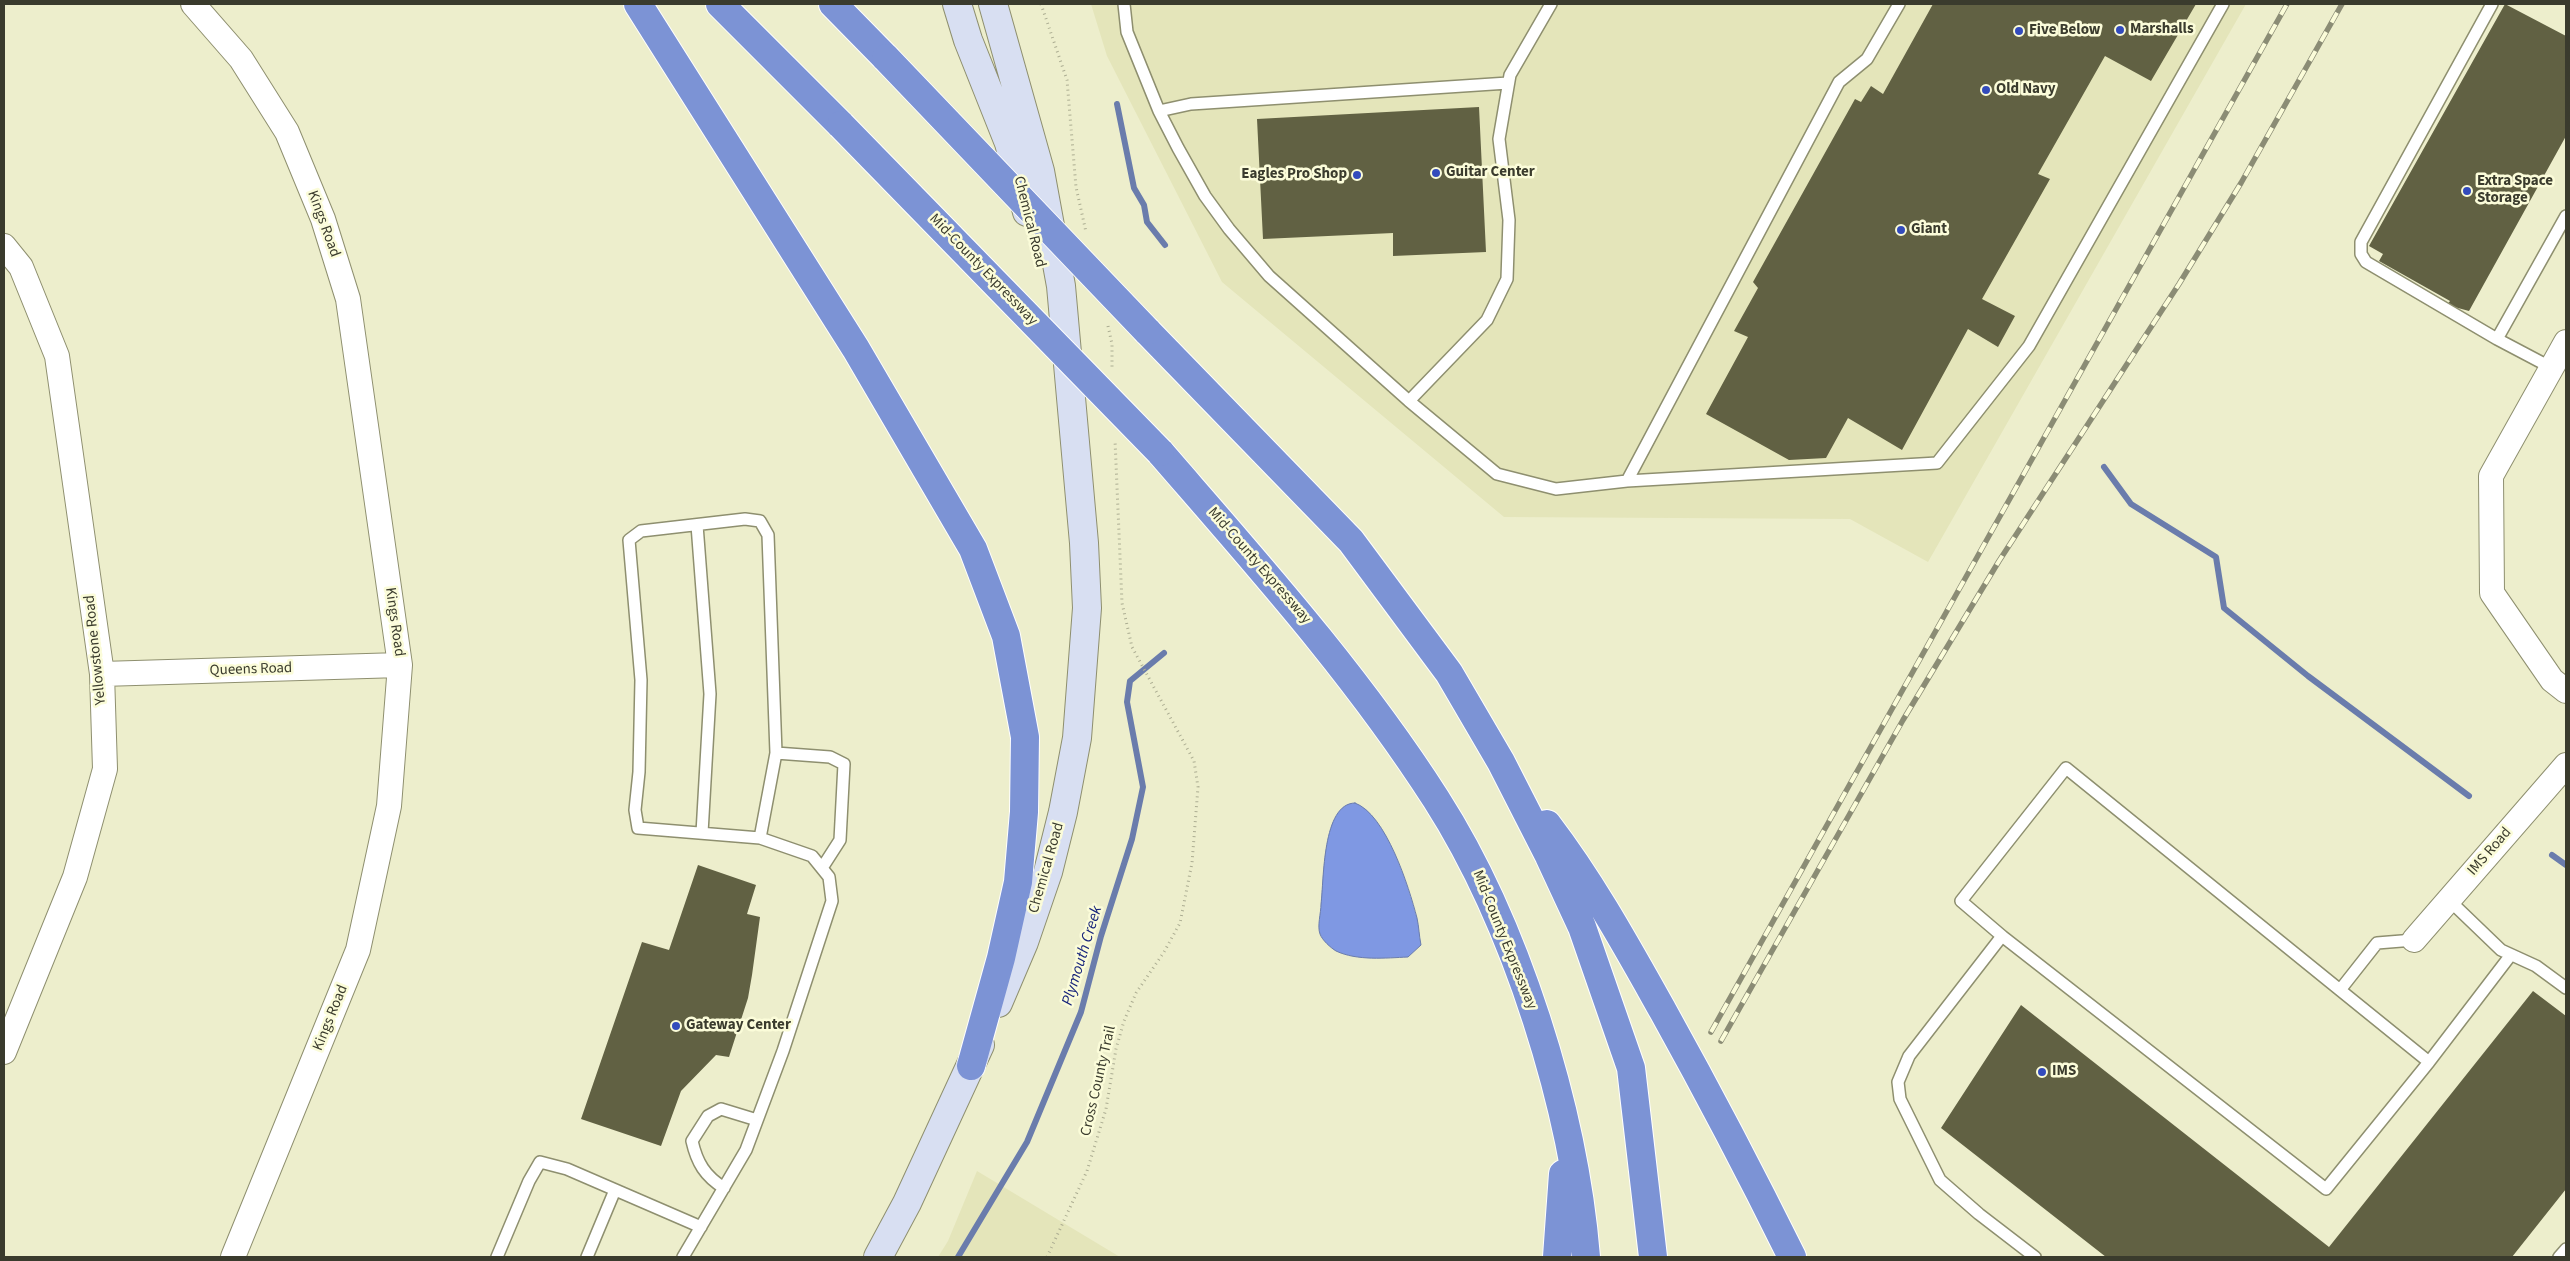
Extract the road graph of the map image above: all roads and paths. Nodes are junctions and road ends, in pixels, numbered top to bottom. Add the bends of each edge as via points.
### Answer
1 (193, 4) edge
2 (638, 4) edge
3 (720, 4) edge
4 (833, 4) edge
5 (957, 4) edge
6 (993, 4) edge
7 (1124, 4) edge
8 (1551, 4) edge
9 (1899, 4) edge
10 (2222, 4) edge
11 (2492, 4) edge
12 (1508, 83) junction
13 (1159, 111) junction
14 (2566, 216) edge
15 (4, 246) edge
16 (2497, 340) junction
17 (2566, 342) edge
18 (2552, 368) junction
19 (1409, 401) junction
20 (1076, 448) junction
21 (1627, 481) junction
22 (697, 525) junction
23 (1122, 603) dead end
24 (400, 665) junction
25 (102, 674) junction
26 (2566, 691) edge
27 (776, 753) junction
28 (1501, 762) junction
29 (2566, 764) edge
30 (702, 834) junction
31 (760, 838) junction
32 (822, 868) junction
33 (2449, 900) junction
34 (2002, 936) junction
35 (2414, 940) joint
36 (2510, 956) junction
37 (2566, 988) edge
38 (2340, 990) junction
39 (4, 1052) edge
40 (2429, 1062) junction
41 (971, 1066) junction
42 (1563, 1118) junction
43 (757, 1120) junction
44 (724, 1188) junction
45 (615, 1190) junction
46 (701, 1227) junction
47 (2566, 1248) edge
48 (233, 1257) edge
49 (497, 1257) edge
50 (587, 1257) edge
51 (683, 1257) edge
52 (878, 1257) edge
53 (1047, 1257) edge
54 (1557, 1257) edge
55 (1586, 1257) edge
56 (1654, 1257) edge
57 (1792, 1257) edge
58 (2035, 1257) edge
59 (2559, 1257) edge

1 - 24 street, Kings Road via 241,59 287,132 324,219 348,298
2 - 41 highway via 856,349 973,549 1006,636 1026,737 1024,812 1018,882
3 - 42 highway, Mid-County Expressway, bridge via 1160,452 1303,617 1355,683 1436,800 1475,867 1534,1012
4 - 28 highway, bridge via 1351,541 1449,673
5 - 20 main road, Chemical Road via 1009,143 1038,253
6 - 20 main road, Chemical Road via 1040,171 1061,286
7 - 13 lane via 1126,32
8 - 12 lane
9 - 21 lane via 1867,60 1839,82
10 - 21 lane via 2029,346 1937,463
11 - 16 lane via 2361,242 2361,254 2366,262
12 - 13 lane via 1191,104
12 - 19 lane via 1499,138 1509,220 1507,279 1487,320
13 - 19 lane via 1205,196 1263,270
14 - 16 lane
15 - 25 street, Yellowstone Road via 21,267 56,356
16 - 18 lane
17 - 18 street
18 - 26 street via 2490,476 2492,593 2552,680
19 - 21 lane via 1497,474 1556,489
20 - 41 main road, Chemical Road via 1087,608 1077,738 1048,872 1024,942
22 - 27 lane via 745,519 760,522 768,535
22 - 30 lane via 710,694
22 - 30 lane via 642,532 629,540 641,680 635,810 638,828
23 - 53 path, Cross County Trail via 1132,647 1194,761 1198,787 1192,863 1180,923 1136,993 1124,1021 1106,1109 1087,1171
24 - 25 street, Queens Road
24 - 48 street, Kings Road via 389,806 358,950
25 - 39 street, Yellowstone Road via 105,769 75,877
27 - 31 lane
27 - 32 lane via 830,757 844,764 840,840
28 - 56 highway via 1582,927 1631,1068
28 - 57 highway via 1572,857 1614,922 1730,1130
29 - 33 street, IMS Road
30 - 31 lane
31 - 32 lane via 812,856
32 - 43 lane via 829,877 832,901
33 - 35 street, IMS Road
33 - 36 lane
34 - 38 lane via 1960,902 2066,768
34 - 40 lane via 2326,1189
34 - 58 lane via 1909,1056 1898,1082 1900,1099 1940,1180
35 - 38 lane via 2377,943
36 - 37 lane via 2536,966
36 - 40 lane
38 - 40 lane
41 - 52 main road, Chemical Road
42 - 54 highway
42 - 55 highway, Mid-County Expressway
43 - 44 lane via 746,1150
43 - 44 lane via 721,1109 708,1116 692,1142 700,1166 709,1178
44 - 46 lane
45 - 46 lane
45 - 49 lane via 567,1169 540,1162
45 - 50 lane
46 - 51 lane
47 - 59 lane

